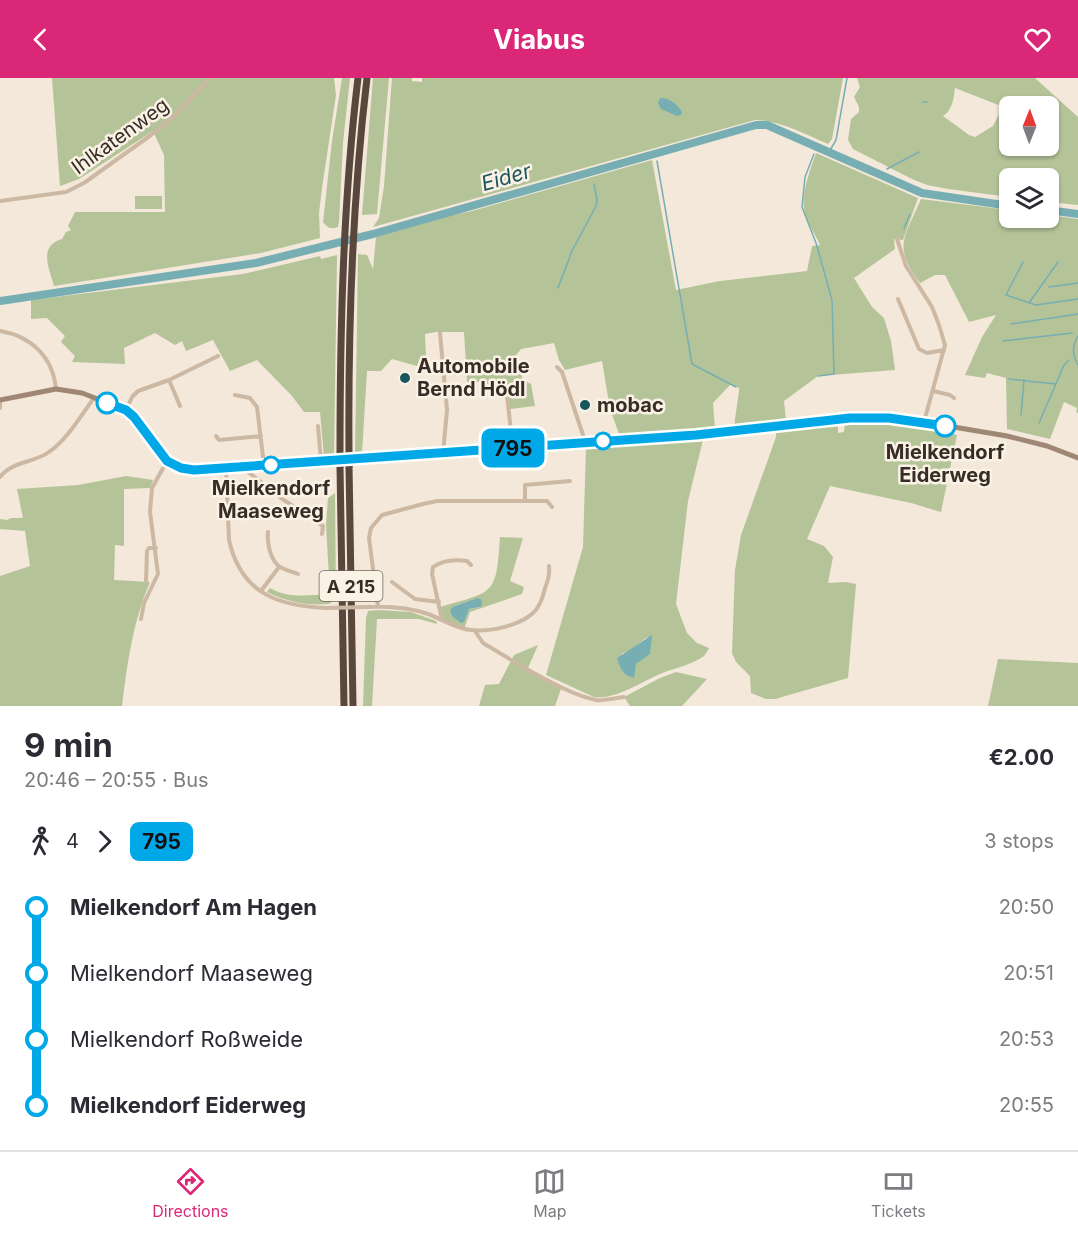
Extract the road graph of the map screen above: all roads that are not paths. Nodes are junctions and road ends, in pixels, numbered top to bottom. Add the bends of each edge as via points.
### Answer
1 (209, 78) edge
2 (358, 78) edge
3 (367, 78) edge
4 (0, 201) edge
5 (897, 239) dead end
6 (898, 299) dead end
7 (0, 331) edge
8 (440, 333) dead end
9 (944, 350) junction
10 (218, 356) dead end
11 (557, 367) dead end
12 (169, 380) junction
13 (56, 389) junction
14 (933, 391) junction
15 (235, 395) dead end
16 (507, 396) dead end
17 (94, 398) junction
18 (954, 398) dead end
19 (0, 401) edge
20 (180, 406) dead end
21 (0, 408) edge
22 (126, 410) junction
23 (924, 423) junction
24 (318, 426) dead end
25 (216, 436) dead end
26 (261, 436) junction
27 (583, 443) junction
28 (513, 448) junction
29 (443, 453) junction
30 (1078, 458) edge
31 (167, 461) junction
32 (321, 461) junction
33 (262, 465) junction
34 (242, 467) junction
35 (226, 468) junction
36 (0, 477) edge
37 (570, 481) dead end
38 (525, 501) junction
39 (552, 507) dead end
40 (268, 532) dead end
41 (322, 534) dead end
42 (156, 548) junction
43 (471, 565) dead end
44 (549, 566) dead end
45 (279, 567) junction
46 (298, 574) dead end
47 (146, 581) dead end
48 (392, 582) dead end
49 (261, 591) junction
50 (439, 602) junction
51 (378, 607) junction
52 (141, 619) dead end
53 (443, 620) junction
54 (474, 630) junction
55 (624, 697) dead end
56 (344, 706) edge
57 (353, 706) edge

1 - 4 street, Ihlkatenweg via 169,121 84,183 66,192
2 - 56 highway, A 215, bridge via 340,336
3 - 57 highway, A 215, bridge via 349,336
5 - 9 street via 906,266 936,316
6 - 9 street via 919,349 927,353
7 - 13 street via 15,333 45,357
8 - 29 street via 447,410
9 - 14 street
10 - 12 street
11 - 27 street via 566,383
12 - 20 street
12 - 22 street via 138,391
13 - 17 street
13 - 19 street
14 - 18 street
14 - 23 street
15 - 26 street via 254,402
16 - 28 street
17 - 22 street
17 - 36 street via 49,453 10,468
19 - 21 street
22 - 31 street
23 - 27 street via 850,418
23 - 30 street via 1008,436
24 - 32 street
25 - 26 street via 219,440
26 - 33 street
27 - 28 street
28 - 29 street
29 - 32 street
31 - 35 street via 194,470
31 - 42 street via 152,488 150,502
32 - 33 street
33 - 34 street
34 - 35 street
34 - 41 street via 322,526
35 - 49 street via 231,551 242,572
37 - 38 street via 525,484
38 - 39 street via 547,501
38 - 51 street via 437,501 377,519 369,538
40 - 45 street via 271,555
42 - 47 street via 147,551
42 - 52 street via 158,574
43 - 50 street via 458,560 433,567
44 - 54 street via 543,597 527,618 500,628
45 - 46 street
45 - 49 street
48 - 50 street via 415,599
49 - 51 street, bridge via 287,604
50 - 53 street
51 - 53 street via 414,609
53 - 54 street
54 - 55 street via 483,643 562,686 596,700

